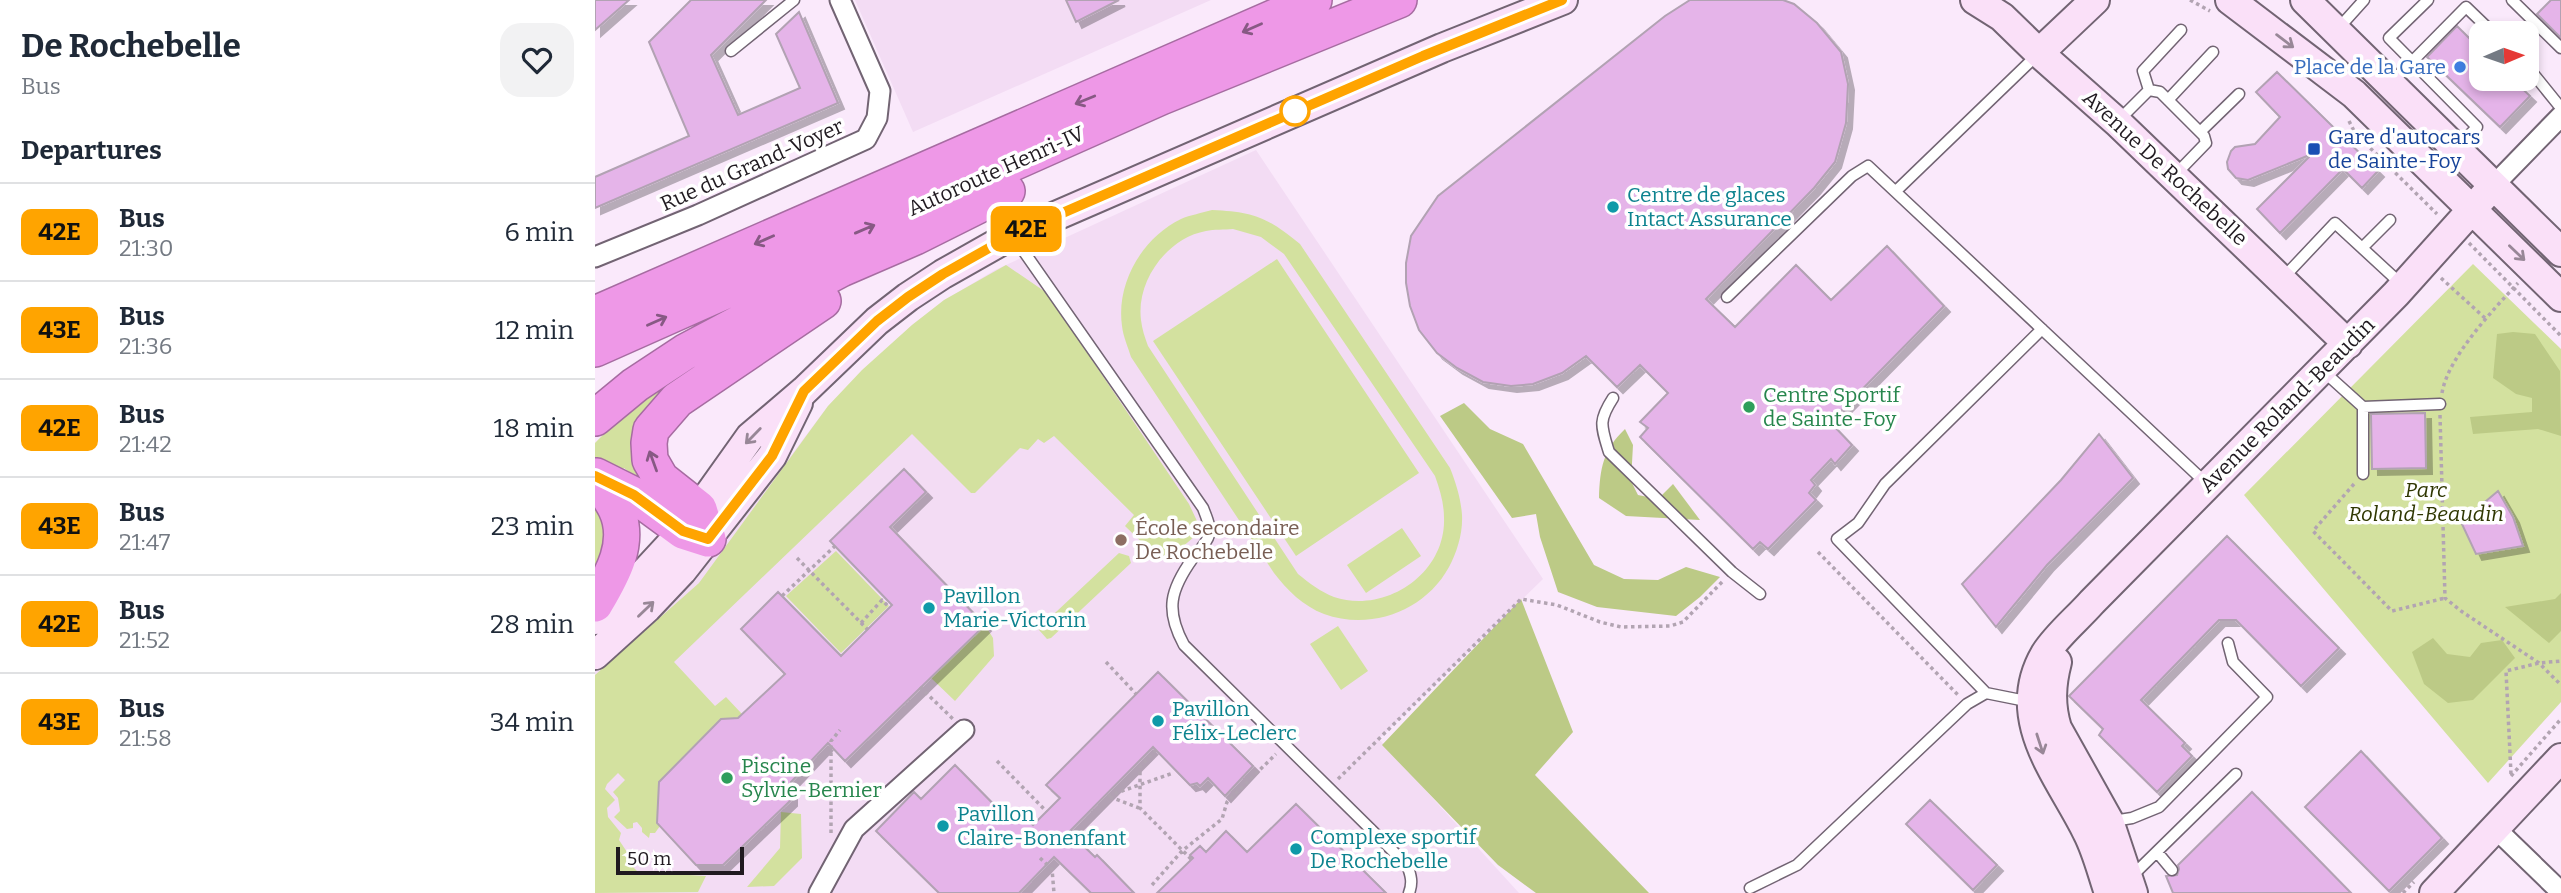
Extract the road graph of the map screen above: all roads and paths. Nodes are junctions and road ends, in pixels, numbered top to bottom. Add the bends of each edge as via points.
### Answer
1 (794, 0) edge
2 (840, 0) edge
3 (1314, 0) edge
4 (1399, 0) edge
5 (1563, 0) edge
6 (1975, 0) edge
7 (2095, 0) edge
8 (2190, 0) edge
9 (2305, 0) edge
10 (2364, 0) edge
11 (2428, 0) edge
12 (2512, 0) edge
13 (2225, 8) edge
14 (2481, 21) edge
15 (1347, 22) junction
16 (2181, 30) dead end
17 (2337, 30) junction
18 (2561, 48) edge
19 (731, 51) dead end
20 (2213, 52) dead end
21 (2039, 53) junction
22 (2412, 62) junction
23 (2539, 81) edge
24 (2391, 84) junction
25 (2149, 90) junction
26 (2239, 94) dead end
27 (2168, 100) junction
28 (2561, 108) edge
29 (2345, 113) dead end
30 (2561, 116) edge
31 (2117, 122) junction
32 (2200, 132) junction
33 (2456, 150) junction
34 (2175, 175) junction
35 (2493, 187) junction
36 (1896, 191) junction
37 (2390, 220) dead end
38 (2463, 220) junction
39 (1012, 235) junction
40 (915, 237) junction
41 (2362, 248) junction
42 (2561, 252) edge
43 (595, 257) edge
44 (2424, 263) junction
45 (2282, 280) junction
46 (2520, 282) dead end
47 (2403, 286) junction
48 (2513, 289) junction
49 (1727, 297) dead end
50 (2561, 297) edge
51 (595, 314) edge
52 (2486, 319) junction
53 (2042, 330) junction
54 (2561, 336) edge
55 (2348, 344) junction
56 (595, 349) edge
57 (2322, 370) junction
58 (1613, 398) dead end
59 (2440, 404) junction
60 (2363, 407) junction
61 (595, 418) edge
62 (2363, 474) joint
63 (602, 482) edge
64 (2208, 485) junction
65 (697, 526) junction
66 (835, 546) dead end
67 (1818, 552) dead end
68 (797, 558) dead end
69 (809, 570) junction
70 (1732, 572) junction
71 (1760, 594) dead end
72 (782, 596) dead end
73 (2445, 598) junction
74 (595, 604) edge
75 (890, 608) dead end
76 (595, 620) edge
77 (861, 623) junction
78 (868, 630) dead end
79 (2228, 643) dead end
80 (595, 655) edge
81 (2561, 661) edge
82 (1106, 662) dead end
83 (2539, 663) junction
84 (2560, 683) edge
85 (920, 687) dead end
86 (1986, 693) junction
87 (1136, 694) dead end
88 (1967, 704) junction
89 (2042, 704) junction
90 (840, 730) dead end
91 (964, 730) joint
92 (1287, 744) junction
93 (1156, 750) dead end
94 (2561, 758) edge
95 (997, 761) dead end
96 (1173, 773) dead end
97 (2236, 774) dead end
98 (2511, 775) dead end
99 (1138, 785) junction
100 (1329, 788) junction
101 (1140, 808) junction
102 (1047, 812) dead end
103 (2109, 821) junction
104 (2496, 829) junction
105 (1182, 851) junction
106 (2157, 852) junction
107 (1040, 858) dead end
108 (1191, 859) dead end
109 (832, 870) junction
110 (2172, 870) dead end
111 (1152, 885) dead end
112 (1750, 888) dead end
113 (2123, 889) edge
114 (2561, 892) edge
115 (819, 893) edge
116 (1054, 893) edge
117 (1409, 893) edge
118 (2434, 893) edge

1 - 19 lane
2 - 43 street, Rue du Grand-Voyer via 880,91 877,118 866,139
3 -> 51 highway, Autoroute Henri-IV
4 - 15 highway, Autoroute Henri-IV
5 - 39 street
6 - 21 street, Avenue De Rochebelle via 2002,17
7 - 21 street
8 - 13 path
9 - 17 street
10 - 17 lane
11 - 22 lane via 2389,38
12 - 18 lane
13 -> 38 street via 2354,94
14 - 22 lane via 2466,7
15 - 40 highway via 1170,118 1060,165
56 -> 15 highway, Autoroute Henri-IV via 1161,97
16 - 25 lane via 2143,71
17 - 24 street
20 - 27 lane
21 - 31 street, Avenue De Rochebelle
21 - 36 lane
22 - 24 lane
22 - 33 lane via 2477,127
23 - 28 lane
24 - 33 street
25 - 27 lane
25 - 31 lane
26 - 32 lane
27 - 32 lane
29 - 38 path via 2354,133
30 - 35 street
31 - 34 street, Avenue De Rochebelle
32 - 34 lane via 2206,143
33 - 35 street
34 - 45 street, Avenue De Rochebelle
35 - 38 street, Avenue Roland-Beaudin
35 - 42 street
36 - 49 lane via 1868,166 1851,176
36 - 53 lane
37 - 41 lane
38 - 44 street, Avenue Roland-Beaudin
38 - 48 path
38 -> 50 street
39 - 65 street via 973,255 877,321 750,438
39 - 92 lane via 1203,508 1209,537 1175,593 1174,627 1184,645
40 - 61 highway via 841,270 685,352 635,384
65 -> 40 highway via 650,460 651,430 662,415 677,400
41 - 45 lane via 2335,223
41 - 47 lane
44 - 47 street, Avenue Roland-Beaudin
44 - 52 path
45 - 55 street, Avenue De Rochebelle
46 - 48 path
47 - 55 street, Avenue Roland-Beaudin
48 - 52 path
48 - 54 path
52 - 59 path via 2445,378
53 - 64 lane
53 - 86 lane via 1885,484 1858,523 1837,539
55 - 57 street, Avenue Roland-Beaudin
57 - 60 lane
57 - 64 street, Avenue Roland-Beaudin
58 - 70 lane via 1601,417 1609,452
59 - 60 lane
59 - 73 path
60 - 62 lane
62 - 73 path via 2313,531 2392,611
63 - 65 highway
63 - 74 highway via 617,511 621,536 614,572
64 - 89 street, Avenue Roland-Beaudin via 2077,618
65 - 76 street
80 -> 65 street via 647,608
66 - 69 path
67 - 88 path
68 - 69 path
69 - 72 path
69 - 77 path
70 - 71 lane
70 - 100 path via 1683,622 1669,626 1621,626 1557,605 1521,599
73 - 83 path
75 - 77 path via 882,600
77 - 78 path
79 - 103 lane via 2233,662 2267,697 2159,807
81 - 83 path
82 - 87 path
83 - 84 path
83 - 98 path via 2506,671
85 - 91 path
86 - 88 lane
86 - 89 lane
88 - 112 lane via 1797,865
89 - 103 street, Avenue Roland-Beaudin
89 -> 113 street, Avenue Roland-Beaudin via 2034,723 2043,754
90 - 109 path via 831,741
91 - 109 street via 854,829
92 - 100 lane
92 - 105 path via 1227,802 1222,819
93 - 99 path via 1139,767
94 - 104 street
95 - 102 path
96 - 99 path
97 - 106 lane
99 - 101 path
99 - 101 path via 1108,796
100 - 117 lane via 1407,865
101 - 105 path
103 - 113 street, Avenue Roland-Beaudin
104 - 114 street
104 - 118 street
105 - 108 path
105 - 111 path
106 - 110 lane
106 - 113 lane
107 - 116 path via 1052,869
109 - 115 street

